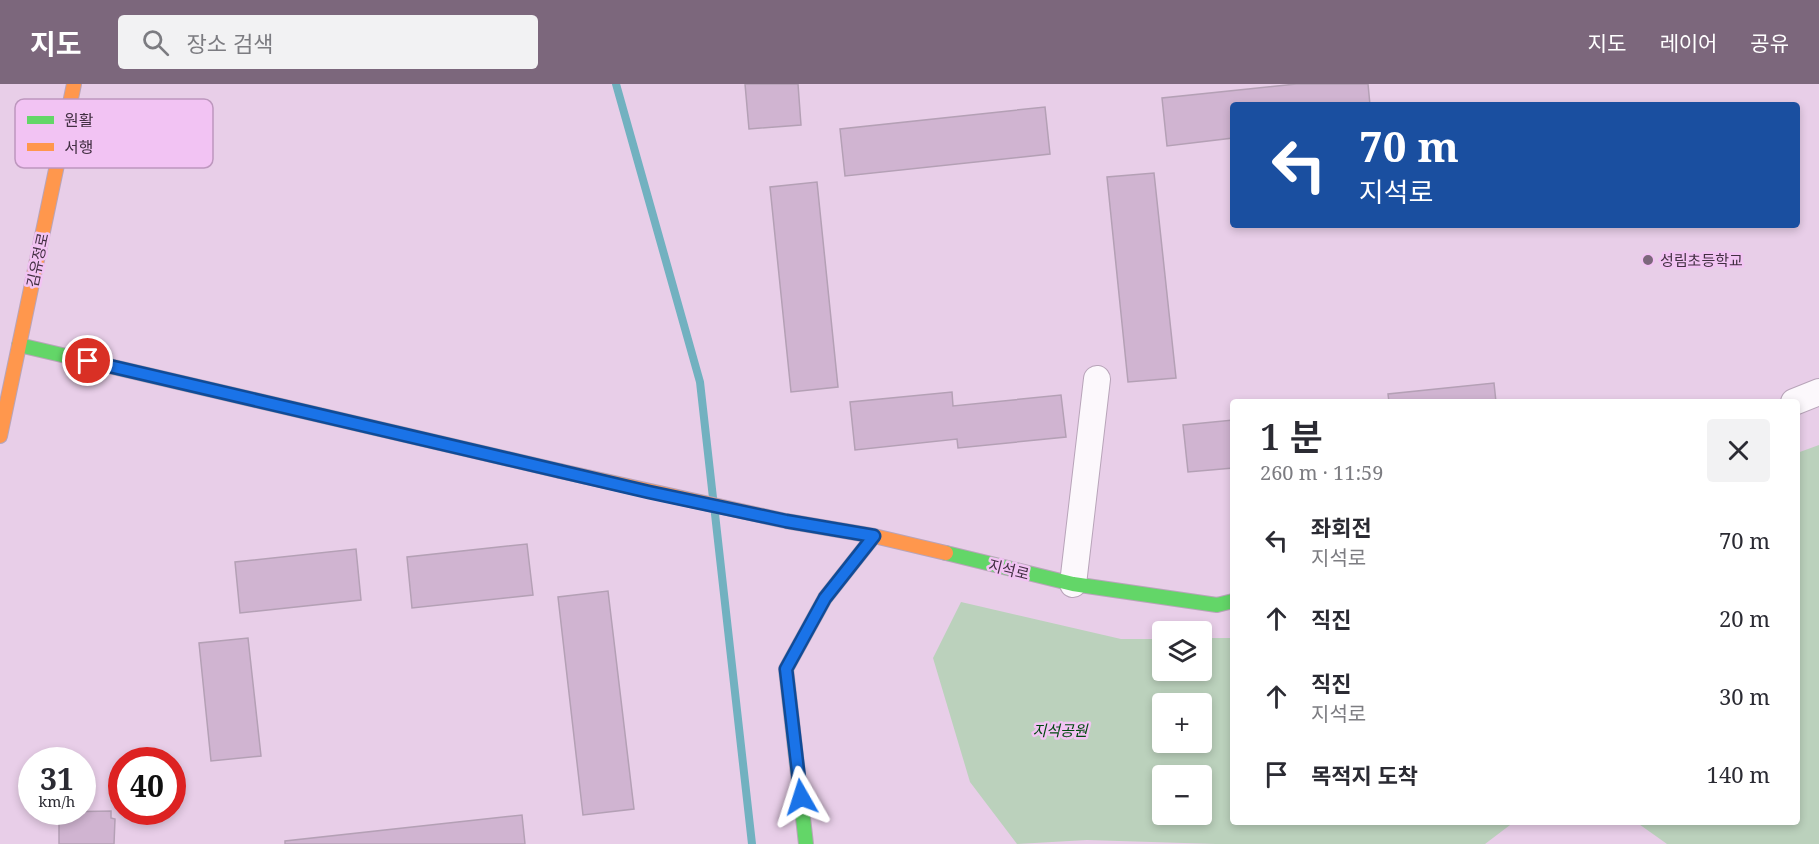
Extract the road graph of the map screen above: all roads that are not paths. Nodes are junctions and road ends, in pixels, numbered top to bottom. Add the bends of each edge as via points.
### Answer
1 (74, 84) edge
2 (71, 99) edge
3 (56, 168) edge
4 (19, 345) junction
5 (1097, 379) dead end
6 (1819, 392) edge
7 (1800, 400) edge
8 (0, 436) edge
9 (874, 536) junction
10 (1074, 584) junction
11 (1230, 602) edge
12 (806, 844) edge

1 - 2 street, 김유정로
3 - 4 street, 김유정로
4 - 8 street, 김유정로
4 - 9 street, 지석로 via 649,492
5 - 10 street
6 - 7 street
9 - 10 street, 지석로
9 - 12 street via 825,598 786,669
10 - 11 street, 지석로 via 1217,604

